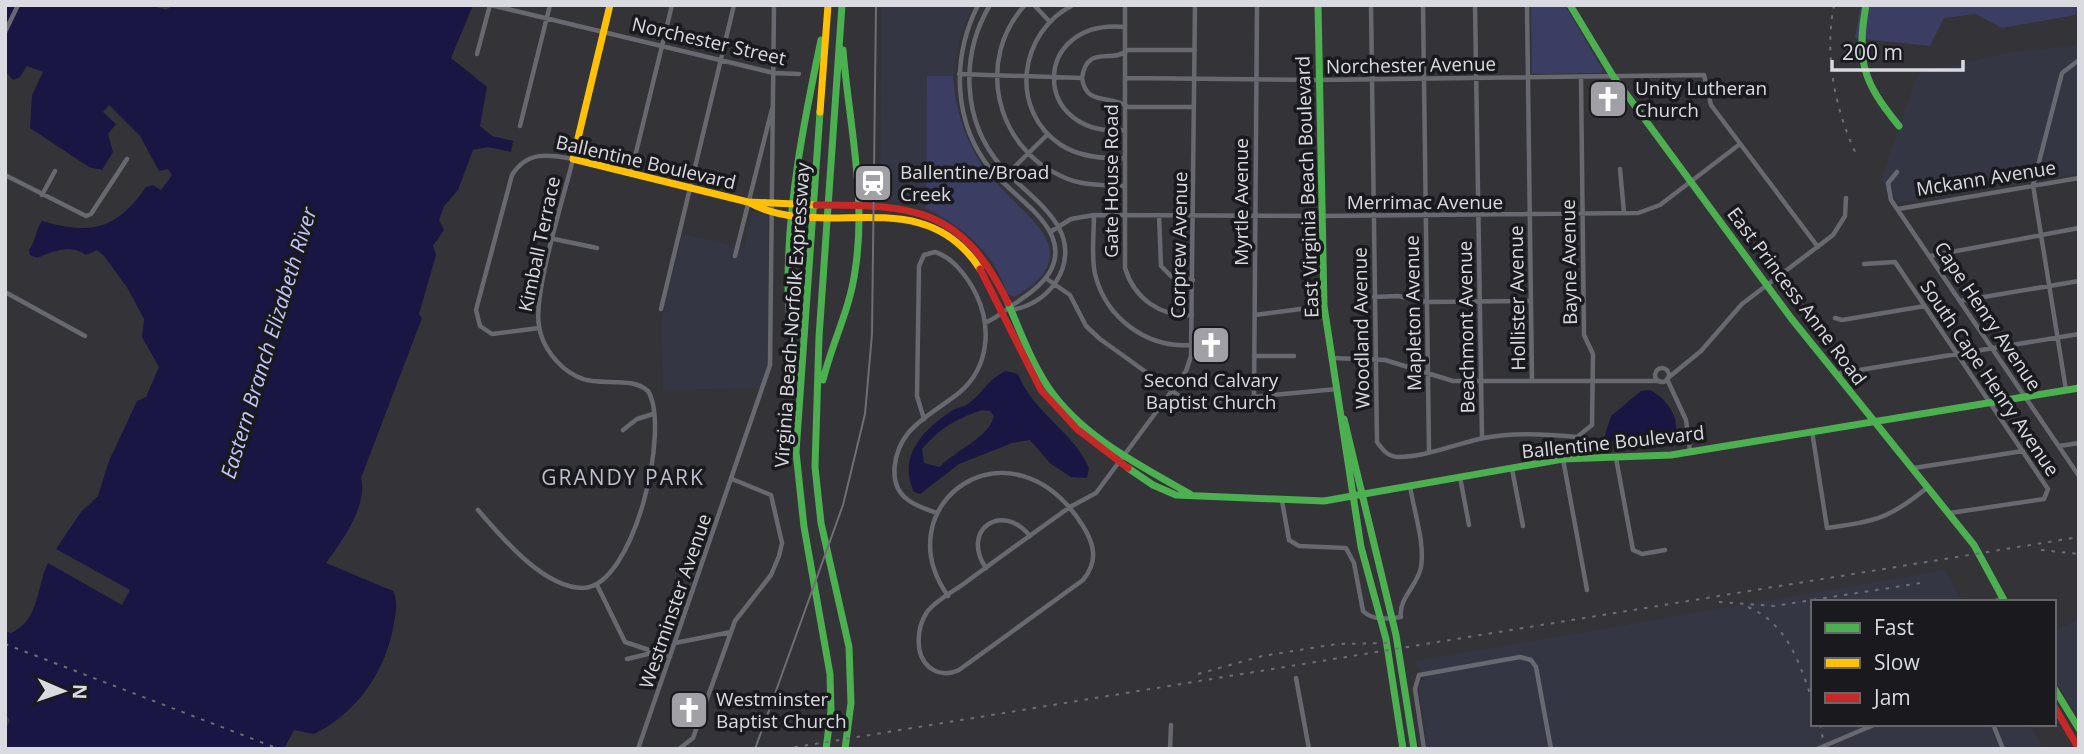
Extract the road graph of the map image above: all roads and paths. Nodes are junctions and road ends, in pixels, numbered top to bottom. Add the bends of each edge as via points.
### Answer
1 (18, 5) edge
2 (490, 5) edge
3 (550, 5) edge
4 (610, 5) edge
5 (672, 5) edge
6 (734, 5) edge
7 (775, 5) edge
8 (978, 5) edge
9 (990, 5) edge
10 (1026, 5) edge
11 (1034, 5) edge
12 (1073, 5) edge
13 (1125, 5) edge
14 (1195, 5) edge
15 (1257, 5) edge
16 (1318, 5) edge
17 (1371, 5) edge
18 (1423, 5) edge
19 (1475, 5) edge
20 (1528, 5) edge
21 (1570, 5) edge
22 (1866, 5) edge
23 (828, 8) edge
24 (841, 10) edge
25 (547, 18) junction
26 (1049, 21) junction
27 (1125, 27) junction
28 (5, 32) edge
29 (603, 32) junction
30 (662, 46) junction
31 (1195, 50) junction
32 (1125, 53) junction
33 (477, 54) dead end
34 (720, 60) junction
35 (2079, 60) edge
36 (774, 73) junction
37 (799, 74) dead end
38 (959, 74) junction
39 (1613, 75) junction
40 (969, 76) junction
41 (996, 77) junction
42 (1026, 77) junction
43 (1054, 77) junction
44 (1581, 77) junction
45 (1082, 78) junction
46 (1125, 78) junction
47 (1528, 78) junction
48 (1194, 79) junction
49 (1424, 79) junction
50 (1476, 79) junction
51 (1256, 80) junction
52 (1319, 80) junction
53 (1372, 80) junction
54 (1124, 104) junction
55 (774, 105) junction
56 (1194, 107) junction
57 (520, 126) dead end
58 (1899, 126) dead end
59 (1124, 130) junction
60 (1048, 134) junction
61 (1740, 144) junction
62 (1028, 154) junction
63 (1124, 158) junction
64 (127, 159) dead end
65 (573, 159) junction
66 (1620, 169) dead end
67 (55, 171) dead end
68 (1897, 172) dead end
69 (631, 173) junction
70 (1008, 173) junction
71 (5, 174) edge
72 (2079, 178) edge
73 (1001, 180) junction
74 (1691, 182) junction
75 (2034, 185) junction
76 (1124, 186) junction
77 (690, 187) junction
78 (42, 195) junction
79 (1846, 198) dead end
80 (748, 202) junction
81 (793, 206) junction
82 (773, 207) junction
83 (857, 207) junction
84 (1898, 209) junction
85 (1624, 213) junction
86 (1582, 214) junction
87 (792, 215) junction
88 (1094, 215) junction
89 (1124, 215) junction
90 (1158, 215) junction
91 (1530, 215) junction
92 (1193, 216) junction
93 (1255, 216) junction
94 (1321, 216) junction
95 (1373, 216) junction
96 (1425, 216) junction
97 (1478, 216) junction
98 (857, 217) junction
99 (1058, 226) junction
100 (2079, 229) edge
101 (1050, 232) junction
102 (2040, 235) junction
103 (554, 239) junction
104 (1818, 247) junction
105 (597, 248) dead end
106 (736, 256) dead end
107 (1930, 256) junction
108 (1864, 264) dead end
109 (1047, 279) junction
110 (1193, 279) junction
111 (2079, 281) edge
112 (1055, 284) junction
113 (1767, 284) junction
114 (2049, 286) junction
115 (5, 292) edge
116 (1374, 297) junction
117 (1479, 301) junction
118 (1531, 301) junction
119 (1960, 301) junction
120 (1427, 302) junction
121 (1324, 306) junction
122 (1926, 306) junction
123 (661, 309) dead end
124 (1006, 313) junction
125 (1192, 315) junction
126 (1255, 315) junction
127 (1835, 318) dead end
128 (985, 323) junction
129 (539, 328) junction
130 (2079, 334) edge
131 (85, 336) dead end
132 (2058, 337) junction
133 (1191, 345) junction
134 (1993, 349) junction
135 (1957, 354) junction
136 (1254, 356) junction
137 (1294, 356) dead end
138 (1331, 358) junction
139 (1374, 358) junction
140 (1681, 366) junction
141 (1665, 369) junction
142 (1656, 372) junction
143 (1834, 374) junction
144 (1426, 375) junction
145 (1667, 378) junction
146 (1641, 379) junction
147 (1532, 380) junction
148 (1594, 380) junction
149 (1481, 381) junction
150 (1660, 381) junction
151 (2079, 388) edge
152 (1337, 389) junction
153 (2066, 390) junction
154 (1171, 392) junction
155 (1672, 394) junction
156 (2025, 397) junction
157 (1254, 398) junction
158 (1989, 402) junction
159 (1341, 410) junction
160 (653, 414) junction
161 (924, 419) junction
162 (1874, 421) junction
163 (623, 430) dead end
164 (1812, 431) junction
165 (1577, 437) joint
166 (1482, 438) junction
167 (2079, 443) edge
168 (2059, 446) junction
169 (2023, 451) junction
170 (796, 452) junction
171 (815, 452) junction
172 (1429, 452) junction
173 (1690, 452) junction
174 (1122, 458) junction
175 (1616, 458) junction
176 (1563, 459) junction
177 (1511, 468) junction
178 (1914, 468) junction
179 (2079, 476) edge
180 (1460, 477) junction
181 (732, 479) junction
182 (1410, 486) junction
183 (1929, 487) junction
184 (1363, 496) junction
185 (1353, 498) junction
186 (1282, 501) junction
187 (1070, 507) junction
188 (478, 510) dead end
189 (937, 513) junction
190 (1950, 513) junction
191 (1469, 525) dead end
192 (1523, 526) dead end
193 (1030, 536) junction
194 (1665, 550) dead end
195 (986, 568) junction
196 (597, 585) junction
197 (1587, 590) dead end
198 (948, 596) junction
199 (2004, 600) edge
200 (731, 632) junction
201 (675, 643) junction
202 (653, 652) junction
203 (670, 657) junction
204 (627, 659) dead end
205 (1296, 678) dead end
206 (1415, 689) junction
207 (1406, 691) dead end
208 (2056, 691) edge
209 (2056, 709) edge
210 (1171, 725) dead end
211 (1871, 726) edge
212 (1994, 726) edge
213 (2079, 729) edge
214 (638, 749) edge
215 (679, 749) edge
216 (826, 749) edge
217 (845, 749) edge
218 (1170, 749) edge
219 (1308, 749) edge
220 (1403, 749) edge
221 (1414, 749) edge
222 (1424, 749) edge
223 (1550, 749) edge
224 (1818, 749) edge
225 (2003, 749) edge
226 (2079, 749) edge

1 - 28 street
2 - 25 street, Norchester Street
2 - 33 street
3 - 25 street
4 - 29 main road, Kimball Terrace
5 - 30 street
6 - 34 street
7 - 36 street, Westminster Avenue
8 - 38 street via 965,36
9 - 40 street via 974,41
10 - 41 street via 1005,37
11 - 26 street
12 - 26 street
13 - 27 street, Gate House Road
14 - 31 street, Corprew Avenue
15 - 51 street, Myrtle Avenue
16 - 52 main road, East Virginia Beach Boulevard
17 - 53 street, Woodland Avenue
18 - 49 street, Mapleton Avenue
19 - 50 street, Beachmont Avenue
20 - 47 street, Hollister Avenue
21 - 39 main road, East Princess Anne Road
22 - 58 main road via 1860,63 1870,86
23 - 81 main road via 799,144
23 - 170 main road, Virginia Beach-Norfolk Expressway
24 - 83 main road via 846,92 857,162
24 - 171 main road, Virginia Beach-Norfolk Expressway
25 - 29 street, Norchester Street
25 - 57 street
26 - 42 street via 1030,50
27 - 32 street, Gate House Road
27 - 43 street via 1095,28 1074,37 1059,55
29 - 30 street, Norchester Street
29 - 65 main road, Kimball Terrace
30 - 34 street, Norchester Street
30 - 69 street
31 - 32 street
31 - 48 street, Corprew Avenue
32 - 45 street via 1091,60
32 - 46 street, Gate House Road
34 - 36 street, Norchester Street
34 - 77 street
35 - 75 street via 2062,73
36 - 37 street, Norchester Street
36 - 55 street, Westminster Avenue
38 - 40 street
38 - 73 street via 967,126
39 - 44 street, Norchester Avenue
39 - 61 street via 1704,75 1712,105
39 - 74 main road, East Princess Anne Road
40 - 41 street
40 - 70 street via 981,132
41 - 42 street
41 - 62 street via 1004,116
42 - 43 street
42 - 60 street via 1030,104
43 - 45 street
43 - 59 street via 1060,103 1074,120 1095,129
44 - 47 street, Norchester Avenue
44 - 86 street, Bayne Avenue
45 - 54 street via 1094,98
46 - 48 street, Norchester Avenue
46 - 54 street, Gate House Road
47 - 50 street, Norchester Avenue
47 - 91 street, Hollister Avenue
48 - 51 street, Norchester Avenue
48 - 56 street, Corprew Avenue
49 - 50 street, Norchester Avenue
49 - 53 street, Norchester Avenue
49 - 96 street, Mapleton Avenue
50 - 97 street, Beachmont Avenue
51 - 52 street, Norchester Avenue
51 - 93 street, Myrtle Avenue
52 - 53 street, Norchester Avenue
52 - 94 main road, East Virginia Beach Boulevard
53 - 95 street, Woodland Avenue
54 - 56 street
54 - 59 street, Gate House Road
55 - 80 street
55 - 82 street, Westminster Avenue
56 - 92 street, Corprew Avenue
59 - 63 street, Gate House Road
60 - 62 street
60 - 63 street via 1080,154
61 - 74 street, Merrimac Avenue
61 - 104 street
62 - 70 street
62 - 76 street via 1069,180
63 - 76 street, Gate House Road
64 - 78 street via 91,214 86,216
65 - 69 main road, Ballentine Boulevard
65 - 103 street, Kimball Terrace
65 - 129 street, Ballentine Boulevard via 538,155 517,167 476,310 480,326 492,334
66 - 85 street
67 - 78 street
68 - 84 street, Cape Henry Avenue via 1887,188
69 - 77 main road, Ballentine Boulevard
70 - 73 street
70 - 99 street
71 - 78 street
72 - 75 street, Mckann Avenue
73 - 101 street
74 - 85 street, Merrimac Avenue via 1653,209
74 - 113 main road, East Princess Anne Road
75 - 84 street, Mckann Avenue
75 - 102 street
76 - 89 street, Gate House Road
77 - 80 main road, Ballentine Boulevard
77 - 123 street
79 - 104 street via 1842,223
80 - 82 main road, Ballentine Boulevard
80 - 106 street
81 - 82 main road, Ballentine Boulevard
81 - 83 main road, Ballentine Boulevard
81 - 87 main road
82 - 87 main road, Ballentine Boulevard
82 - 181 street, Westminster Avenue via 770,365
83 - 98 main road
83 - 124 main road, Ballentine Boulevard via 912,210 948,224 981,254
84 - 107 street, Cape Henry Avenue
85 - 86 street, Merrimac Avenue
86 - 91 street, Merrimac Avenue
86 - 148 street, Bayne Avenue via 1584,335 1593,354
87 - 98 main road, Ballentine Boulevard
87 - 170 main road via 788,285
88 - 89 street, Merrimac Avenue
88 - 99 street, Merrimac Avenue
88 - 133 street via 1096,275 1112,310 1152,340
89 - 90 street, Merrimac Avenue
89 - 125 street, Gate House Road via 1124,263 1133,287 1156,308
90 - 92 street, Merrimac Avenue
90 - 110 street via 1161,266 1177,279
91 - 97 street, Merrimac Avenue
91 - 118 street, Hollister Avenue
92 - 93 street, Merrimac Avenue
92 - 110 street, Corprew Avenue
93 - 94 street, Merrimac Avenue
93 - 126 street, Myrtle Avenue
94 - 95 street, Merrimac Avenue
94 - 121 main road, East Virginia Beach Boulevard
95 - 96 street, Merrimac Avenue
95 - 116 street, Woodland Avenue
96 - 97 street, Merrimac Avenue
96 - 120 street, Mapleton Avenue
97 - 117 street, Beachmont Avenue
98 - 124 main road, Ballentine Boulevard via 912,218 951,236 975,261
98 - 171 main road via 855,270 823,380
99 - 101 street, Merrimac Avenue
99 - 112 street via 1065,258
100 - 102 street
101 - 109 street via 1055,258
102 - 107 street
102 - 114 street
103 - 105 street
103 - 129 street, Kimball Terrace via 540,299
104 - 113 street
107 - 119 street, Cape Henry Avenue
108 - 122 street, South Cape Henry Avenue via 1891,260
109 - 112 street
109 - 124 street
110 - 125 street, Corprew Avenue
111 - 114 street
112 - 124 street via 1032,305
112 - 154 street via 1070,295 1086,326 1100,340
113 - 140 street via 1735,309 1701,351
113 - 143 main road, East Princess Anne Road
114 - 119 street
114 - 132 street
115 - 131 street
116 - 120 street
116 - 139 street, Woodland Avenue
117 - 118 street
117 - 120 street
117 - 149 street, Beachmont Avenue
118 - 147 street, Hollister Avenue
119 - 134 street, Cape Henry Avenue
120 - 144 street, Mapleton Avenue
121 - 126 street
121 - 138 main road, East Virginia Beach Boulevard
122 - 127 street
122 - 135 street, South Cape Henry Avenue
124 - 128 street
124 - 174 main road, Ballentine Boulevard via 1055,396
125 - 133 street, Corprew Avenue
126 - 136 street, Myrtle Avenue
128 - 161 street via 986,345 977,370 959,392
128 - 161 street via 967,279 942,255 928,253 919,266 918,396
129 - 160 street, Kimball Terrace via 551,354 569,372 590,381 640,386 651,395
130 - 132 street
132 - 134 street
132 - 153 street
133 - 154 street, Corprew Avenue via 1188,367
134 - 135 street
134 - 156 street, Cape Henry Avenue
135 - 143 street
135 - 158 street, South Cape Henry Avenue
136 - 137 street
136 - 157 street, Myrtle Avenue
138 - 139 street
138 - 152 main road, East Virginia Beach Boulevard
139 - 144 street
139 - 172 street, Woodland Avenue via 1377,442 1397,457
140 - 141 street
140 - 145 street
141 - 142 street
141 - 145 street
142 - 146 street
142 - 150 street
143 - 162 main road, East Princess Anne Road
144 - 149 street
144 - 172 street, Mapleton Avenue
145 - 150 street
145 - 155 street
146 - 148 street
146 - 150 street
147 - 148 street
147 - 149 street
148 - 165 street, Bayne Avenue via 1592,425
149 - 166 street, Beachmont Avenue
150 - 155 street
151 - 153 main road, Ballentine Boulevard
152 - 157 street
152 - 159 main road, East Virginia Beach Boulevard
153 - 156 main road, Ballentine Boulevard
154 - 157 street via 1194,404
154 - 174 street, Corprew Avenue
155 - 173 street via 1686,420
156 - 158 main road, Ballentine Boulevard
156 - 168 street, Cape Henry Avenue
158 - 162 main road, Ballentine Boulevard
158 - 169 street, South Cape Henry Avenue
159 - 184 main road, East Virginia Beach Boulevard
159 - 185 main road, East Virginia Beach Boulevard
160 - 163 street via 636,419
160 - 196 street, Kimball Terrace via 652,470 645,495 623,557
161 - 189 street via 900,445 895,474 907,499
162 - 164 main road, Ballentine Boulevard
162 - 178 main road, East Princess Anne Road
164 - 173 main road, Ballentine Boulevard
164 - 183 street via 1827,528 1873,522 1899,512
165 - 166 street, Woodland Avenue via 1529,434
166 - 172 street, Woodland Avenue
167 - 168 street
168 - 179 street, Cape Henry Avenue
169 - 178 street
169 - 190 street, South Cape Henry Avenue via 2048,489 2047,497
170 - 216 main road, Virginia Beach-Norfolk Expressway via 800,509 833,675
171 - 217 main road, Virginia Beach-Norfolk Expressway via 821,523 849,647
173 - 175 main road, Ballentine Boulevard
174 - 186 main road, Ballentine Boulevard via 1190,494
174 - 187 street, Corprew Avenue via 1096,493
175 - 176 main road, Ballentine Boulevard
175 - 194 street via 1633,550 1642,554
176 - 177 main road, Ballentine Boulevard
176 - 197 street
177 - 180 main road, Ballentine Boulevard
177 - 192 street
178 - 183 main road, East Princess Anne Road
180 - 182 main road, Ballentine Boulevard
180 - 191 street
181 - 200 street via 768,493 782,543 771,575
181 - 201 street, Westminster Avenue
182 - 184 main road, Ballentine Boulevard
182 - 186 street via 1421,562 1401,617 1374,617 1363,611 1354,563 1346,548 1298,546 1289,540
183 - 190 main road, East Princess Anne Road
184 - 185 main road, Ballentine Boulevard
184 - 221 main road, East Virginia Beach Boulevard via 1389,606
185 - 186 main road, Ballentine Boulevard
185 - 220 main road, East Virginia Beach Boulevard
187 - 189 street via 1041,482 1004,472 986,474 962,486
187 - 193 street, Corprew Avenue
187 - 198 street, Corprew Avenue via 1093,546 1093,562 1083,580 959,670 937,671 922,659 918,642 925,616
188 - 196 street via 510,547 543,572 569,586
189 - 198 street via 930,552 934,572
190 - 199 main road, East Princess Anne Road via 1982,556
193 - 195 street, Corprew Avenue
193 - 195 street via 1010,521 987,525 977,547
195 - 198 street, Corprew Avenue
196 - 202 street via 625,642
200 - 201 street
200 - 215 street via 697,729
201 - 203 street, Westminster Avenue
202 - 203 street
202 - 204 street
203 - 214 street, Westminster Avenue
205 - 219 street
206 - 207 street
206 - 222 street
206 - 223 street via 1422,673 1524,657 1536,667
208 - 213 main road
209 - 226 main road
210 - 218 street
211 - 224 street
212 - 225 street

